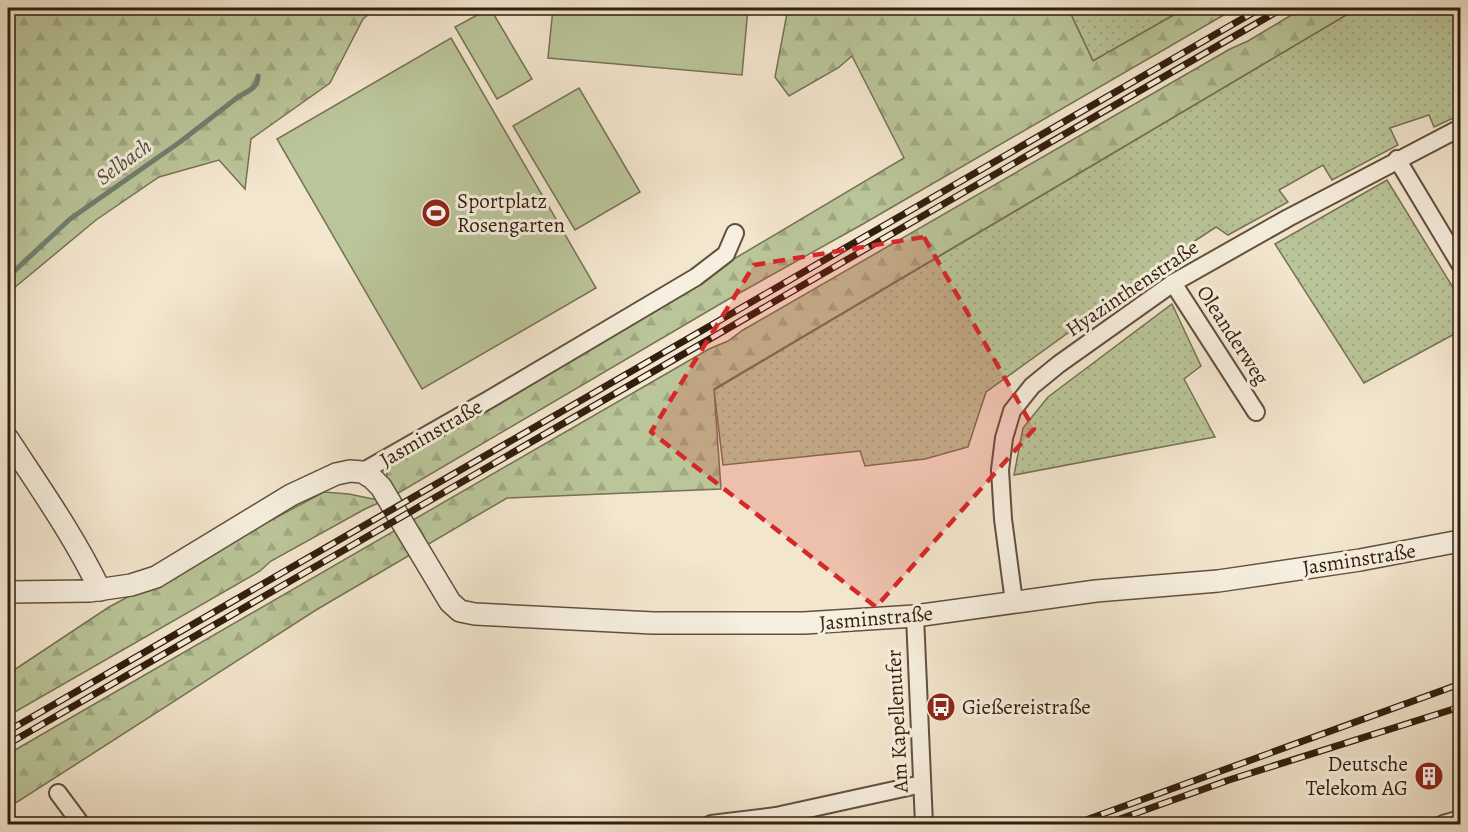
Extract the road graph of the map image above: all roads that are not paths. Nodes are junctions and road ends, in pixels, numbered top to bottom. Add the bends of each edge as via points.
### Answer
1 (1461, 128) edge
2 (1397, 159) junction
3 (735, 233) dead end
4 (1461, 264) edge
5 (1173, 283) junction
6 (1256, 412) dead end
7 (8, 438) edge
8 (362, 472) junction
9 (1461, 541) edge
10 (100, 590) junction
11 (8, 592) edge
12 (1014, 603) junction
13 (915, 616) junction
14 (922, 784) junction
15 (58, 793) dead end
16 (1461, 819) edge
17 (81, 825) edge
18 (711, 825) edge
19 (924, 825) edge
20 (1443, 825) edge

1 - 2 street, Hyazinthenstraße
2 - 4 street
2 - 5 street, Hyazinthenstraße
3 - 8 street, Jasminstraße via 726,254 696,277
5 - 6 street, Oleanderweg
5 - 12 street, Hyazinthenstraße via 1059,364 1032,386 1012,411 1000,470
7 - 10 street via 64,524
8 - 10 street, Jasminstraße via 336,474 310,485 156,577
8 - 13 street, Jasminstraße via 381,487 450,602 460,611 474,615 653,623 804,623
9 - 12 street, Jasminstraße via 1218,581 1096,591
10 - 11 street, Jasminstraße
12 - 13 street, Jasminstraße
13 - 14 street, Am Kapellenufer
14 - 18 street via 776,816
14 - 19 street, Am Kapellenufer
15 - 17 street
16 - 20 street

